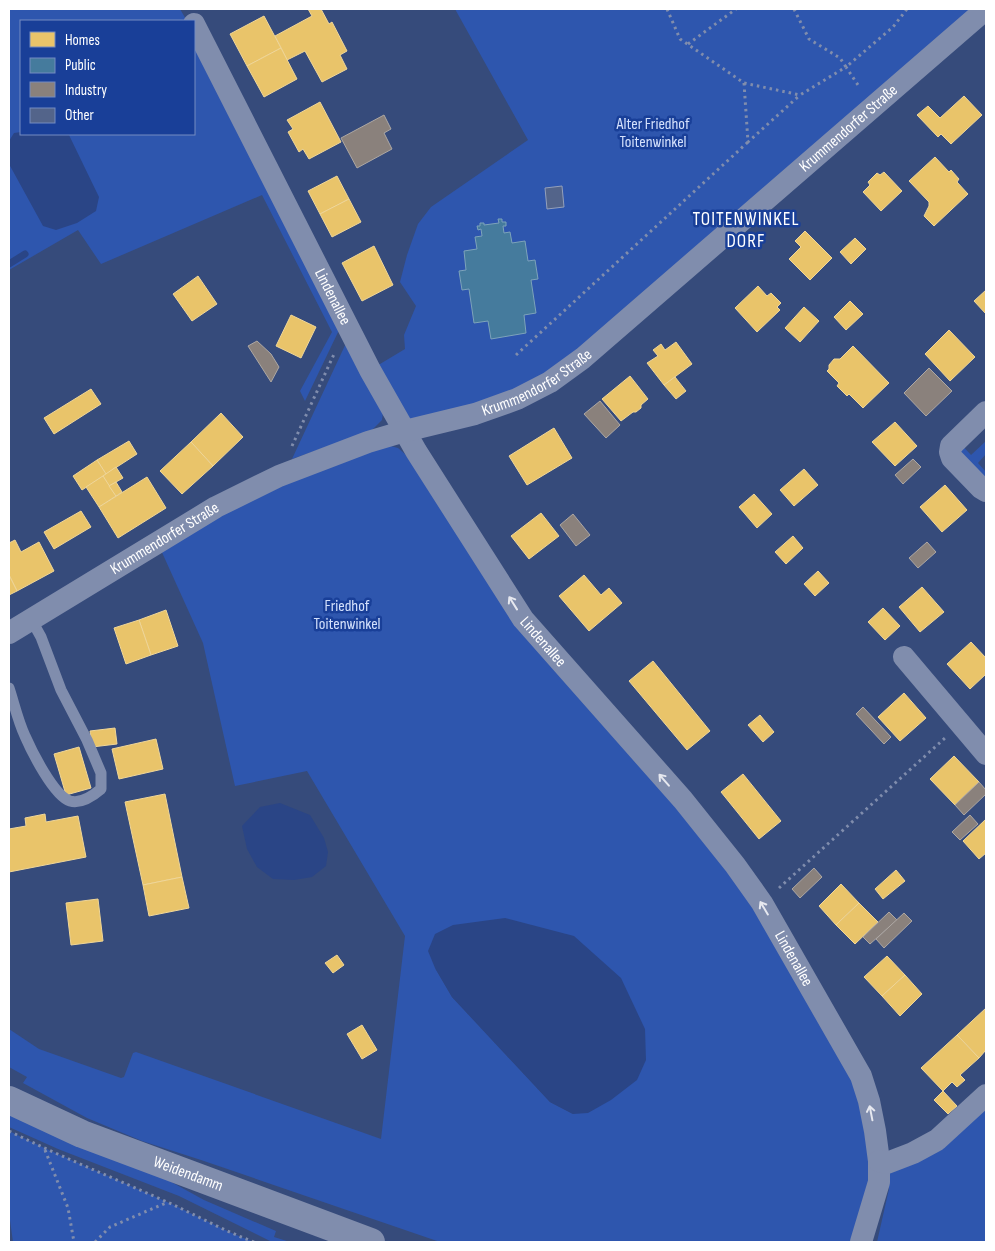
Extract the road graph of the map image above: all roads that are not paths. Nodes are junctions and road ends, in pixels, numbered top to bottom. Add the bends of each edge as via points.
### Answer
1 (986, 9) edge
2 (195, 27) edge
3 (986, 412) edge
4 (405, 431) junction
5 (986, 491) edge
6 (31, 619) junction
7 (9, 633) edge
8 (904, 658) dead end
9 (9, 688) edge
10 (986, 754) edge
11 (986, 1095) edge
12 (9, 1100) edge
13 (879, 1161) junction
14 (371, 1242) edge
15 (861, 1242) edge

1 - 4 street, Krummendorfer Straße via 584,358 550,382 517,399 475,414
2 - 4 street, Lindenallee via 370,370
3 - 5 street via 951,446 950,452 952,458
4 - 6 street, Krummendorfer Straße via 279,476 216,507
13 -> 4 street, Lindenallee via 861,1076 762,904 682,800 523,619
6 - 7 street, Krummendorfer Straße
6 - 9 lane via 101,773 101,788 95,795 72,802 63,798 47,779 24,734
8 - 10 street
11 - 13 street via 937,1140 887,1163
12 - 14 street, Weidendamm via 82,1134
13 - 15 street, Lindenallee via 879,1182

